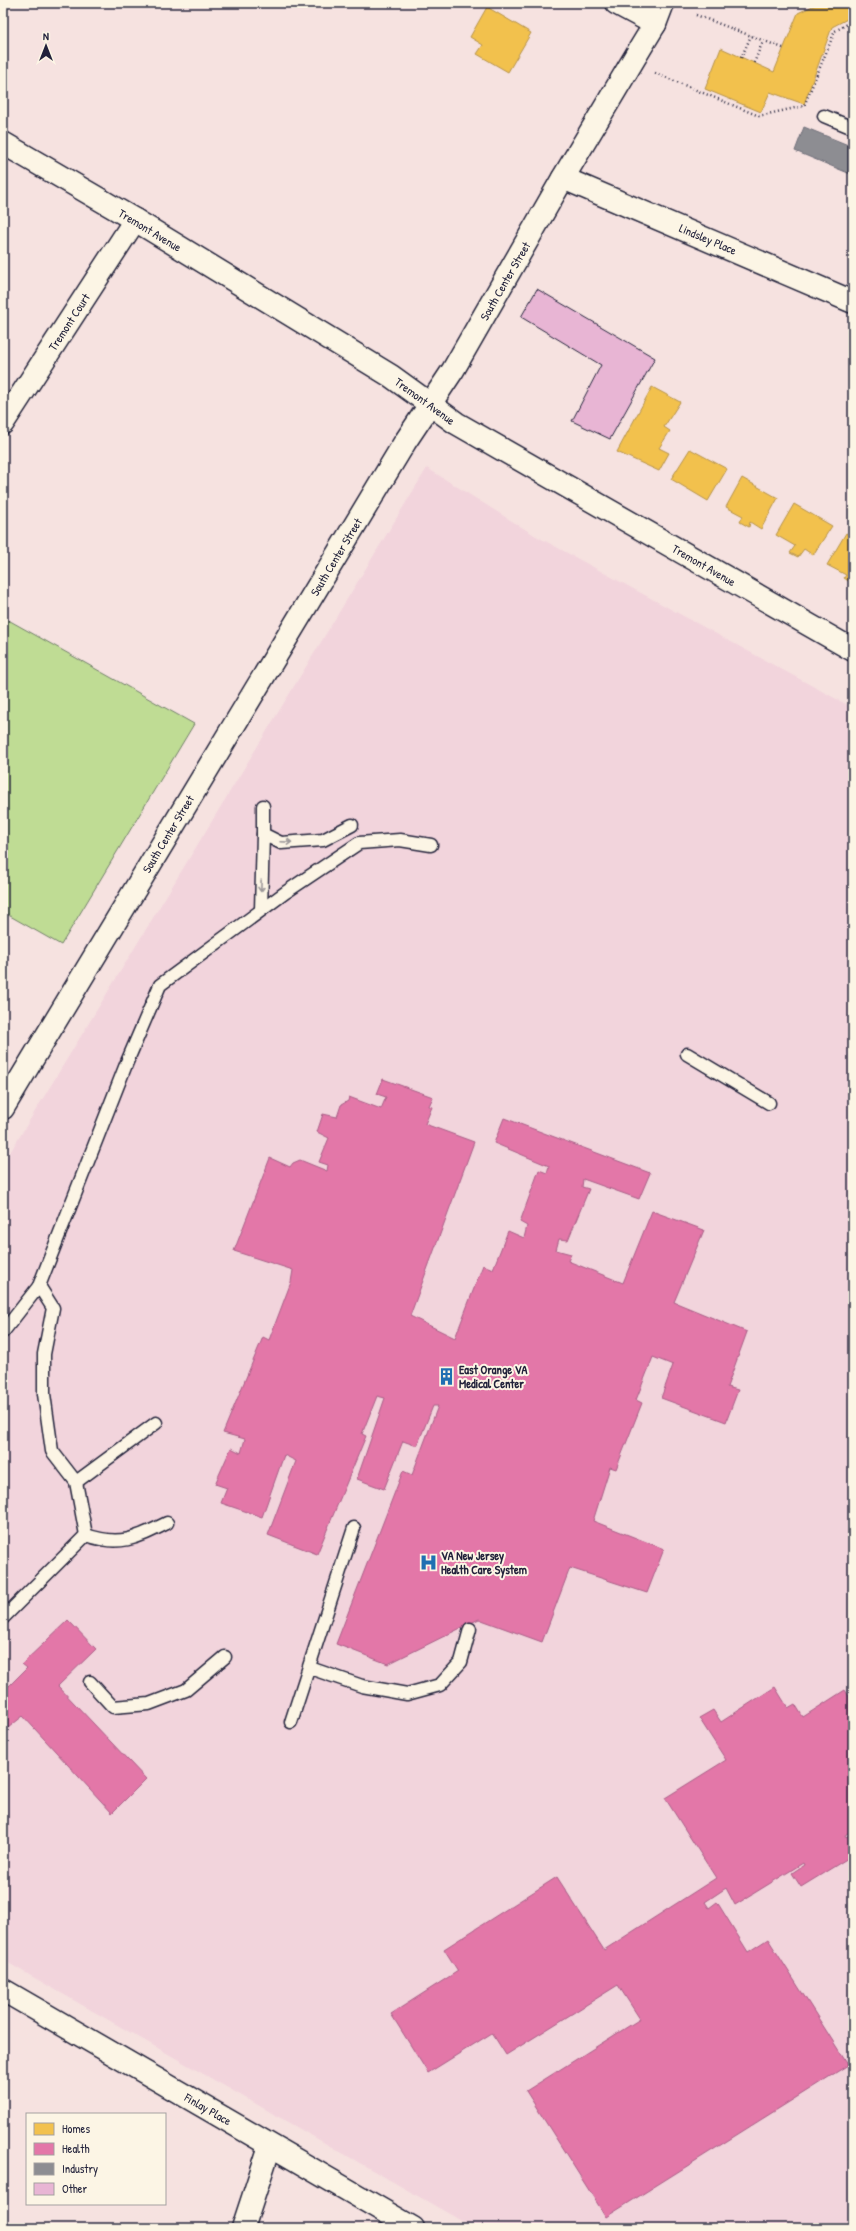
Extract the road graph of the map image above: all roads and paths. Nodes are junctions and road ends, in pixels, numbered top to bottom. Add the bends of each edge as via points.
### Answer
1 (616, 3) edge
2 (663, 3) edge
3 (696, 15) dead end
4 (853, 21) edge
5 (654, 24) junction
6 (751, 36) junction
7 (763, 41) junction
8 (783, 48) dead end
9 (741, 58) dead end
10 (754, 63) dead end
11 (655, 73) dead end
12 (824, 116) dead end
13 (853, 128) edge
14 (3, 143) edge
15 (562, 178) junction
16 (135, 220) junction
17 (853, 302) edge
18 (429, 405) junction
19 (3, 424) edge
20 (853, 650) edge
21 (263, 806) dead end
22 (352, 825) dead end
23 (263, 834) junction
24 (431, 846) dead end
25 (261, 910) junction
26 (687, 1054) dead end
27 (770, 1103) dead end
28 (3, 1108) edge
29 (39, 1286) junction
30 (3, 1332) edge
31 (156, 1423) dead end
32 (76, 1482) junction
33 (167, 1523) dead end
34 (354, 1528) dead end
35 (86, 1535) junction
36 (3, 1618) edge
37 (470, 1629) dead end
38 (225, 1657) dead end
39 (310, 1668) junction
40 (90, 1682) dead end
41 (291, 1722) dead end
42 (3, 1990) edge
43 (270, 2146) junction
44 (243, 2228) edge
45 (413, 2228) edge

1 - 5 street
2 - 5 street, South Center Street
3 - 6 path
4 - 11 path via 835,31 804,106 759,116
5 - 15 street, South Center Street
6 - 7 path
6 - 9 path
7 - 8 path
7 - 10 path
12 - 13 lane
14 - 16 street, Tremont Avenue
15 - 17 street, Lindsley Place
15 - 18 street, South Center Street via 457,364
16 - 18 street, Tremont Avenue via 391,376
16 - 19 street, Tremont Court
18 - 20 street, Tremont Avenue via 569,489
18 - 28 street, South Center Street
21 - 23 lane
23 -> 22 lane via 282,843 323,840
23 -> 25 lane
24 - 25 lane via 400,840 359,843
25 - 29 lane via 160,985
26 - 27 lane
29 - 30 lane
29 - 32 lane via 52,1308 44,1354 44,1394 52,1451
31 - 32 lane
32 - 35 lane
33 - 35 lane via 133,1540 102,1540
34 - 39 lane
35 - 36 lane
37 - 39 lane via 461,1662 440,1685 407,1694 362,1686
38 - 40 lane via 186,1690 149,1704 113,1708
39 - 41 lane
42 - 43 street, Finlay Place
43 - 44 street
43 - 45 street, Finlay Place

